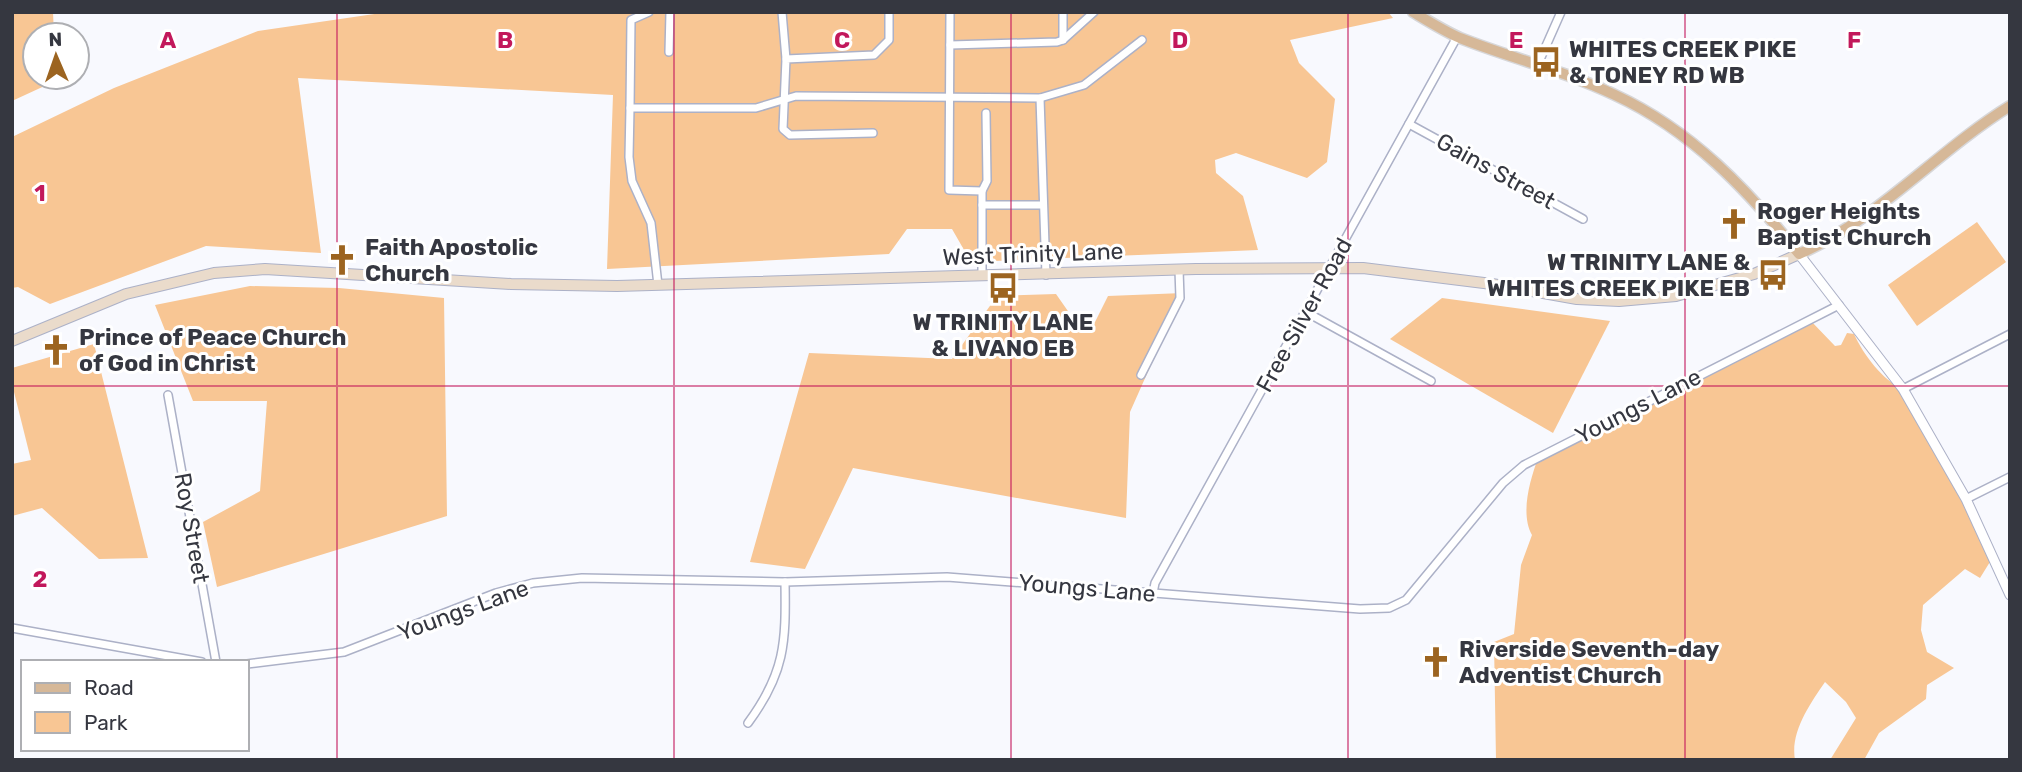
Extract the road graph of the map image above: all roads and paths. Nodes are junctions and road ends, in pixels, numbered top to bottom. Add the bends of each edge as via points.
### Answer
1 (649, 12) edge
2 (670, 12) edge
3 (782, 12) edge
4 (889, 12) edge
5 (950, 12) edge
6 (1063, 12) edge
7 (1094, 12) edge
8 (1413, 12) edge
9 (1560, 12) edge
10 (1457, 37) junction
11 (1063, 40) junction
12 (1142, 40) dead end
13 (950, 46) junction
14 (669, 52) dead end
15 (786, 59) junction
16 (1538, 64) junction
17 (951, 97) junction
18 (1040, 98) junction
19 (785, 99) junction
20 (2010, 106) edge
21 (630, 108) junction
22 (986, 113) dead end
23 (1409, 124) junction
24 (873, 133) dead end
25 (982, 191) junction
26 (982, 205) junction
27 (1043, 205) junction
28 (1583, 219) dead end
29 (1799, 254) junction
30 (1332, 268) junction
31 (1179, 270) junction
32 (1046, 275) junction
33 (982, 276) junction
34 (657, 285) junction
35 (1839, 305) junction
36 (1306, 312) junction
37 (2010, 334) edge
38 (12, 341) edge
39 (1141, 374) dead end
40 (1431, 381) dead end
41 (1903, 389) junction
42 (168, 395) dead end
43 (2010, 477) edge
44 (1966, 499) junction
45 (785, 582) junction
46 (1153, 593) junction
47 (2010, 595) edge
48 (12, 628) edge
49 (191, 660) edge
50 (216, 660) edge
51 (248, 664) edge
52 (748, 723) dead end

1 - 21 street via 631,20
2 - 14 street
3 - 15 street
4 - 15 street via 890,40 874,55
5 - 13 street
6 - 11 street
7 - 11 street
8 - 10 main road
9 - 16 street
10 - 16 main road
10 - 23 street, Free Silver Road
11 - 13 street
12 - 18 street via 1084,85
13 - 17 street
15 - 19 street
16 - 29 main road via 1616,95 1695,144 1756,200
17 - 18 street
17 - 19 street
17 - 25 street via 949,190
18 - 27 street
19 - 21 street via 756,108
19 - 24 street via 783,129 790,135
20 - 29 main road, West Trinity Lane via 1867,213 1821,245
21 - 34 street via 632,181 651,223
22 - 25 street
23 - 28 street, Gains Street
23 - 30 street, Free Silver Road
25 - 26 street
26 - 27 street
26 - 33 street
27 - 32 street
29 - 30 main road, West Trinity Lane via 1754,274 1676,296 1619,301 1577,299 1415,273
29 - 35 street
30 - 31 main road, West Trinity Lane
30 - 36 street, Free Silver Road
31 - 32 main road, West Trinity Lane
31 - 39 street via 1180,298
32 - 33 main road, West Trinity Lane
33 - 34 main road, West Trinity Lane
34 - 38 main road, West Trinity Lane via 511,284 319,270 214,273 126,294
35 - 41 street
35 - 46 street, Youngs Lane via 1524,465 1503,483 1398,605 1360,610
36 - 40 street
36 - 46 street, Free Silver Road
37 - 41 street
41 - 44 street
42 - 50 street, Roy Street
43 - 44 street
44 - 47 street
45 - 46 street, Youngs Lane via 947,577
45 - 51 street, Youngs Lane via 582,578 533,583 344,653
45 - 52 street via 781,661 769,695
48 - 49 street

